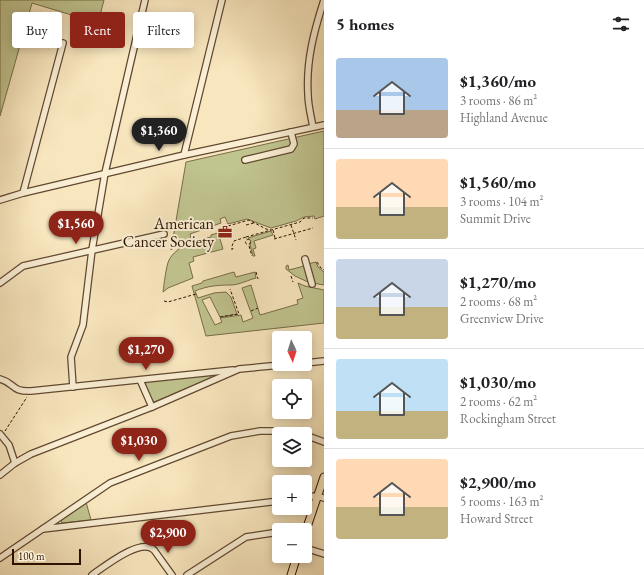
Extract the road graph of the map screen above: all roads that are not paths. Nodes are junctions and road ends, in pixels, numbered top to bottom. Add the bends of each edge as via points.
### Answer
1 (145, 0) edge
2 (222, 0) edge
3 (324, 0) edge
4 (63, 44) dead end
5 (324, 125) edge
6 (313, 127) junction
7 (291, 132) junction
8 (184, 155) junction
9 (245, 160) dead end
10 (105, 174) junction
11 (23, 193) junction
12 (0, 200) edge
13 (164, 234) dead end
14 (92, 250) junction
15 (305, 259) dead end
16 (0, 283) edge
17 (312, 284) dead end
18 (324, 361) edge
19 (312, 362) edge
20 (272, 366) edge
21 (239, 369) junction
22 (0, 379) edge
23 (140, 380) junction
24 (73, 387) junction
25 (152, 407) junction
26 (272, 431) edge
27 (1, 435) edge
28 (312, 438) edge
29 (324, 442) edge
30 (15, 463) junction
31 (0, 475) edge
32 (324, 476) edge
33 (321, 497) edge
34 (272, 501) edge
35 (310, 523) edge
36 (42, 529) junction
37 (272, 533) edge
38 (312, 550) edge
39 (324, 554) edge
40 (0, 558) edge
41 (295, 563) edge
42 (92, 575) edge
43 (172, 575) edge
44 (187, 575) edge
45 (291, 575) edge

1 - 10 street
2 - 8 street
3 - 6 street via 310,50 307,72
4 - 11 street
5 - 6 street
6 - 7 street
7 - 8 street
7 - 9 street via 294,144 291,149
8 - 10 street
10 - 11 street
10 - 14 street
11 - 12 street
13 - 14 street
14 - 16 street via 24,266
14 - 24 street via 83,325 71,357
15 - 17 street
18 - 19 street
20 - 21 street
21 - 23 street
21 - 25 street
22 - 24 street via 18,390
23 - 24 street
23 - 25 street
25 - 30 street via 30,454
26 - 36 street via 231,436 110,483
27 - 30 street
28 - 29 street
30 - 31 street
32 - 33 main road
33 - 35 main road
34 - 36 street
36 - 40 street
37 - 44 street via 246,537
38 - 39 street
41 - 45 main road
42 - 43 street via 130,550 151,547

